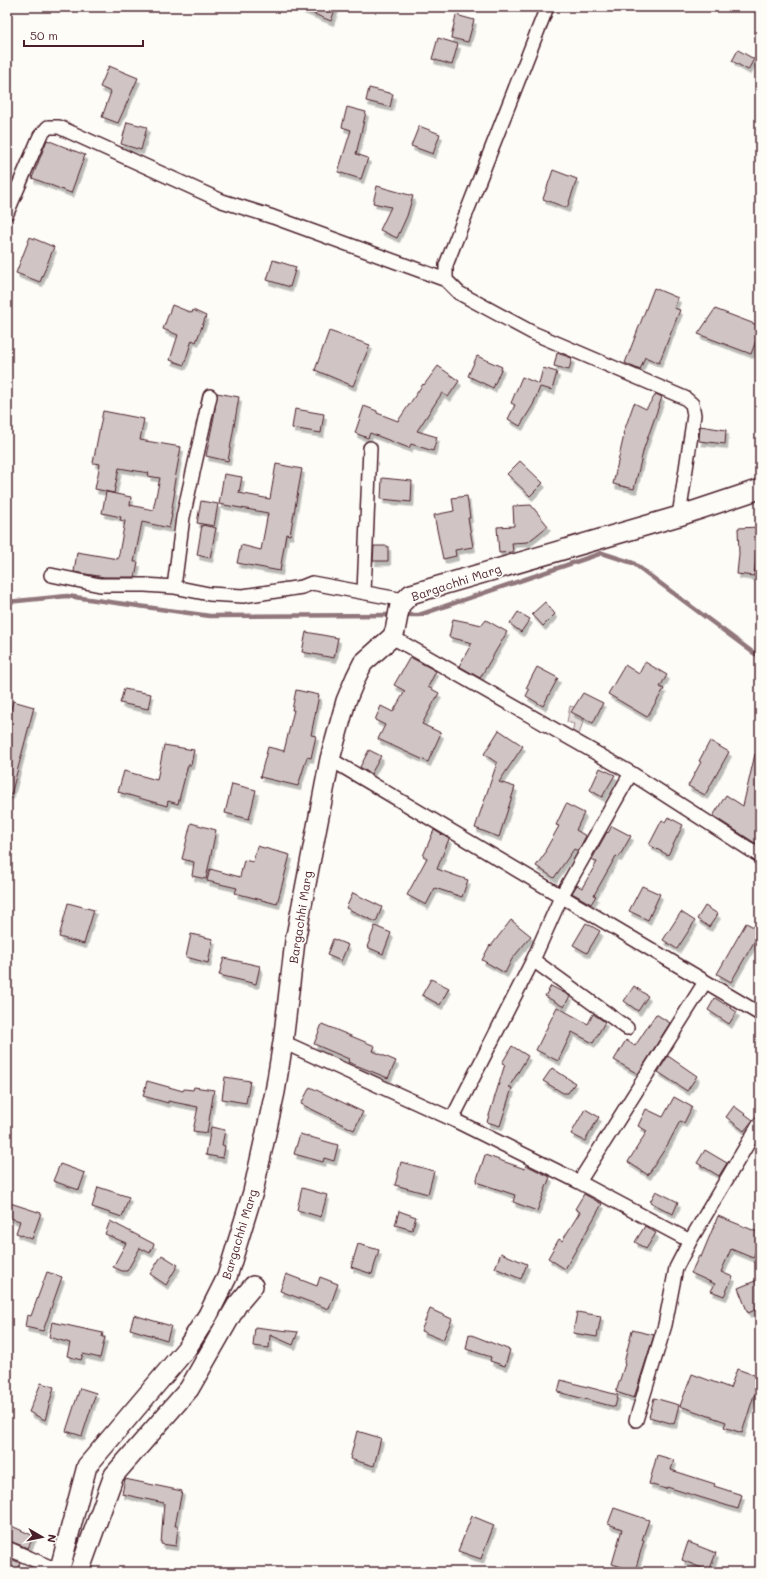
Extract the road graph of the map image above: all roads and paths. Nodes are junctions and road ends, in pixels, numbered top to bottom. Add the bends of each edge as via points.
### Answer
1 (548, 7) edge
2 (7, 213) edge
3 (446, 280) junction
4 (210, 396) dead end
5 (370, 448) dead end
6 (760, 488) edge
7 (679, 516) junction
8 (51, 576) dead end
9 (174, 587) junction
10 (364, 592) junction
11 (402, 603) junction
12 (393, 634) junction
13 (330, 759) junction
14 (631, 773) junction
15 (760, 856) edge
16 (562, 895) junction
17 (532, 960) junction
18 (705, 982) junction
19 (760, 1014) edge
20 (627, 1028) dead end
21 (283, 1042) junction
22 (452, 1119) junction
23 (760, 1123) edge
24 (579, 1182) junction
25 (690, 1241) junction
26 (253, 1286) dead end
27 (636, 1420) dead end
28 (7, 1548) edge
29 (59, 1572) edge
30 (79, 1572) edge

1 - 3 street via 446,265
2 - 3 street via 40,136 48,127 59,127 222,200
3 - 7 street via 459,293 533,333 685,398 692,404 694,415
4 - 9 street via 183,517
5 - 10 street
6 - 7 street, Bargachhi Marg
7 - 11 street, Bargachhi Marg via 411,594
8 - 9 street via 100,585
9 - 10 street via 209,594 242,596 312,583
10 - 11 street
11 - 12 street, Bargachhi Marg
12 - 13 street, Bargachhi Marg via 363,663 358,672 346,701
12 - 14 street
13 - 16 street
13 - 21 street, Bargachhi Marg via 295,941
14 - 15 street
14 - 16 street
16 - 17 street
16 - 18 street
17 - 20 street
17 - 22 street
18 - 19 street
18 - 24 street
21 - 22 street
21 - 29 street, Bargachhi Marg via 253,1192 228,1278 187,1348 87,1466
22 - 24 street
23 - 25 street
24 - 25 street
25 - 27 street via 676,1268 665,1325
26 - 30 street via 237,1305 189,1389 114,1475
28 - 29 street

